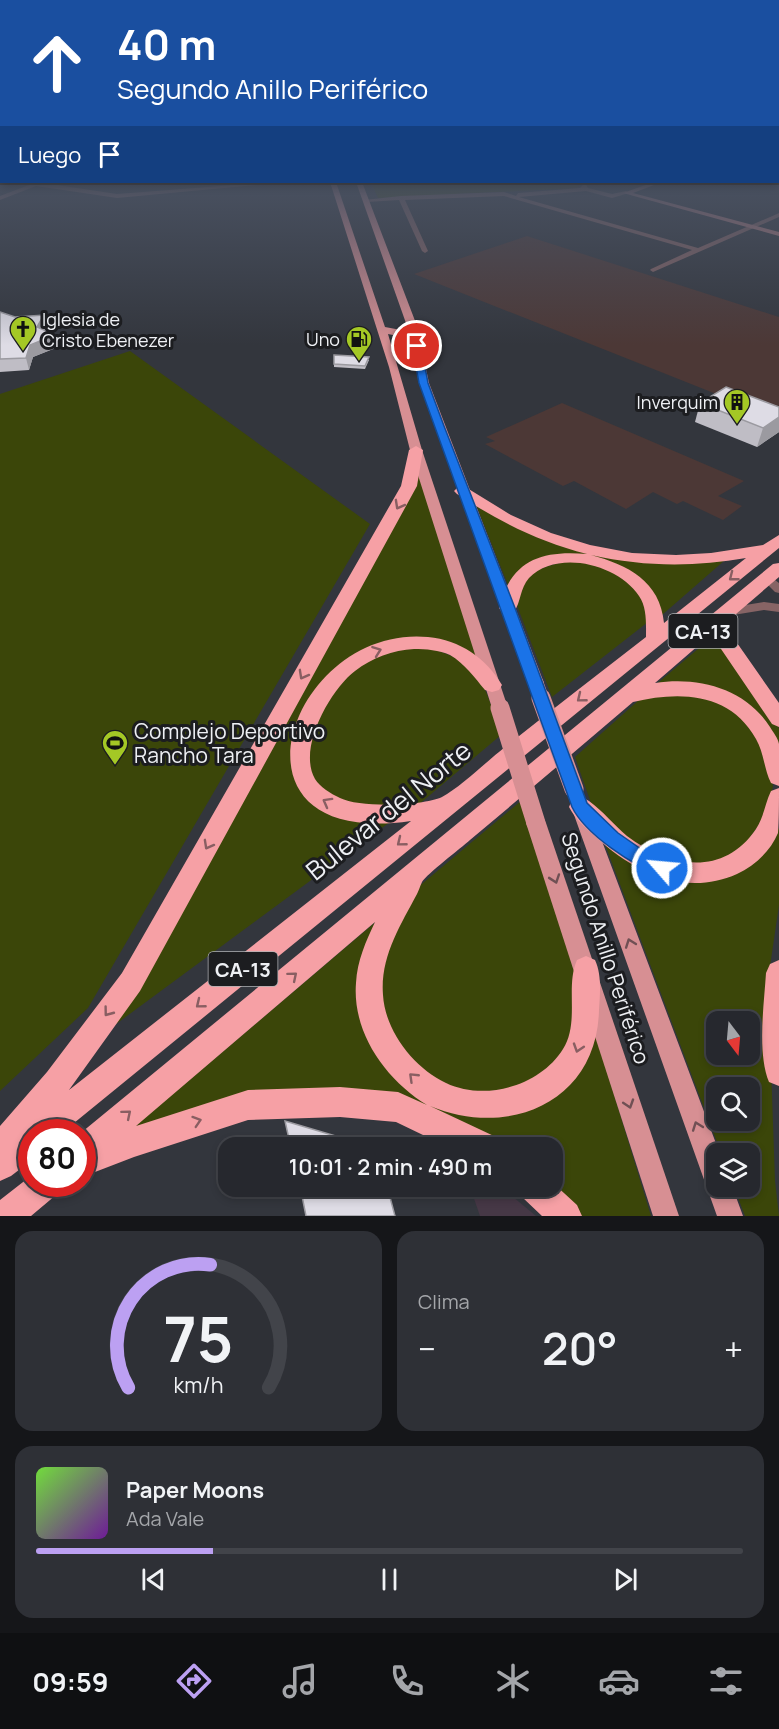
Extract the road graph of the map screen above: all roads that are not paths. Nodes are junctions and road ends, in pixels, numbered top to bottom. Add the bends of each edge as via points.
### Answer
1 (349, 232) edge
2 (378, 232) edge
3 (417, 232) edge
4 (634, 232) edge
5 (742, 232) edge
6 (425, 250) dead end
7 (698, 250) junction
8 (653, 270) dead end
9 (412, 326) junction
10 (381, 328) junction
11 (416, 450) junction
12 (462, 491) junction
13 (774, 544) edge
14 (775, 578) edge
15 (508, 608) junction
16 (779, 608) edge
17 (722, 615) junction
18 (655, 639) junction
19 (492, 685) junction
20 (628, 695) junction
21 (779, 719) edge
22 (779, 777) edge
23 (779, 797) edge
24 (577, 798) junction
25 (446, 805) junction
26 (416, 874) junction
27 (586, 969) junction
28 (779, 973) edge
29 (779, 1072) edge
30 (56, 1119) edge
31 (462, 1137) edge
32 (96, 1140) edge
33 (0, 1150) edge
34 (18, 1151) edge
35 (706, 1151) edge
36 (96, 1157) edge
37 (0, 1165) edge
38 (29, 1197) edge
39 (545, 1197) edge
40 (723, 1197) edge
41 (6, 1216) edge
42 (566, 1216) edge
43 (666, 1216) edge
44 (730, 1216) edge

1 - 10 main road, Segundo Anillo Periférico
2 - 9 main road, Segundo Anillo Periférico
3 - 6 street
4 - 7 street
5 - 7 street
7 - 8 street
9 - 10 main road via 399,333
9 - 12 main road, Segundo Anillo Periférico via 424,383
10 - 11 main road, Segundo Anillo Periférico
11 - 19 main road, Segundo Anillo Periférico
11 -> 33 highway via 409,486 131,982 57,1082
12 - 13 highway via 531,530 590,549 629,556 675,561 714,558
12 - 15 main road, Segundo Anillo Periférico
13 -> 18 highway, Bulevar del Norte / CA-13
14 - 17 highway, CA-13
15 - 18 highway via 512,590 524,573 564,558 587,558 615,567 647,593 653,607
15 - 24 main road, Segundo Anillo Periférico, bridge
16 - 17 street via 764,606
17 - 20 highway, CA-13
17 - 21 highway via 726,641
18 -> 25 highway, Bulevar del Norte / CA-13
25 -> 19 highway via 371,814 334,806 315,794 302,775 300,754 307,724 325,690 347,667 370,653 396,645 422,642 448,647 470,659
19 -> 27 main road, Segundo Anillo Periférico, bridge
20 - 22 highway via 674,688 708,691 736,703 758,723 774,752
20 - 26 highway, CA-13
23 - 24 highway via 764,840 744,860 718,871 692,873 662,868 638,856 611,838
35 -> 24 main road, Segundo Anillo Periférico
25 -> 30 highway, Bulevar del Norte / CA-13
27 -> 26 highway via 584,1028 574,1058 554,1083 525,1098 488,1104 453,1101 423,1086 396,1060 376,1027 369,997 372,965 381,935
32 -> 26 highway, CA-13
27 -> 43 main road, Segundo Anillo Periférico
28 - 29 highway
36 -> 31 highway via 248,1105 340,1102 398,1107
34 - 37 highway
38 - 41 highway
39 - 42 highway
40 - 44 main road

